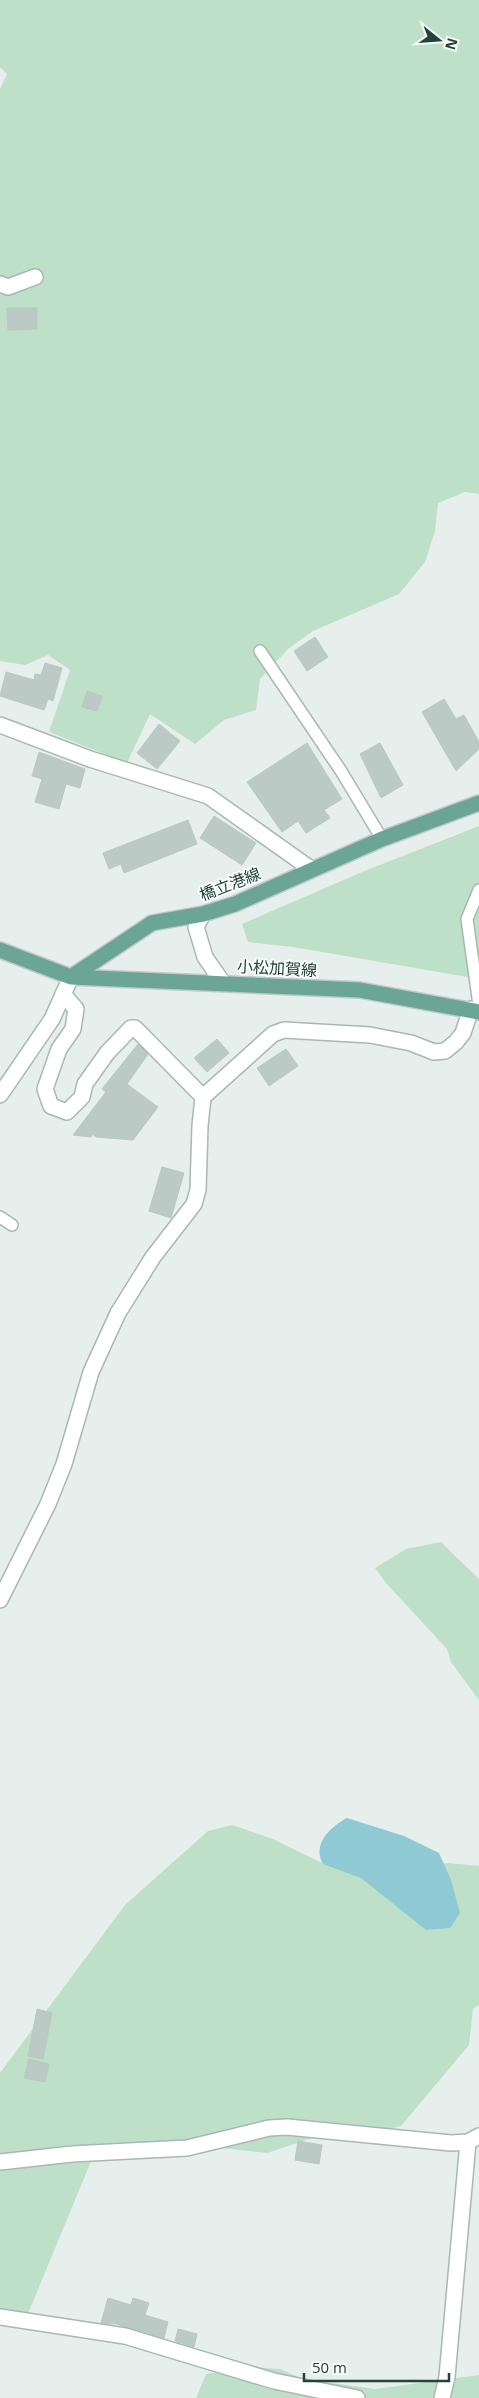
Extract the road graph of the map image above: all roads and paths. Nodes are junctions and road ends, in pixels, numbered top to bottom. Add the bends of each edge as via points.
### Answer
1 (35, 277) dead end
2 (0, 284) edge
3 (260, 651) dead end
4 (0, 725) edge
5 (479, 803) edge
6 (382, 839) junction
7 (312, 868) junction
8 (479, 890) edge
9 (203, 914) junction
10 (0, 950) edge
11 (71, 977) junction
12 (223, 983) junction
13 (63, 994) junction
14 (476, 1009) edge
15 (0, 1095) edge
16 (203, 1097) junction
17 (0, 1217) edge
18 (12, 1225) dead end
19 (0, 1600) edge
20 (474, 2139) edge
21 (0, 2162) edge
22 (0, 2318) edge
23 (357, 2398) edge
24 (442, 2398) edge

1 - 2 street via 8,287
3 - 6 lane
4 - 7 street via 90,759 208,796
5 - 6 main road, 橋立港線
6 - 7 main road, 橋立港線
7 - 9 main road, 橋立港線 via 235,904
8 - 14 lane via 467,919
9 - 11 main road, 橋立港線 via 152,923
9 - 12 street via 196,927 205,957
10 - 11 main road
11 - 12 main road, 小松加賀線
11 - 13 street
12 - 14 main road, 小松加賀線 via 360,990
13 - 15 street via 52,1019
13 - 16 street via 76,1010 73,1028 59,1049 45,1089 52,1106 67,1112 82,1097 85,1084 131,1028 135,1028
14 - 16 street via 456,1042 445,1050 434,1052 370,1034 284,1030 273,1034
16 - 19 street via 198,1190 194,1204 153,1257 118,1313 91,1372 64,1464 48,1504
17 - 18 lane
20 - 21 street via 451,2143 287,2127 269,2128 187,2148 72,2154
20 - 24 street
22 - 23 street via 125,2336 274,2381

